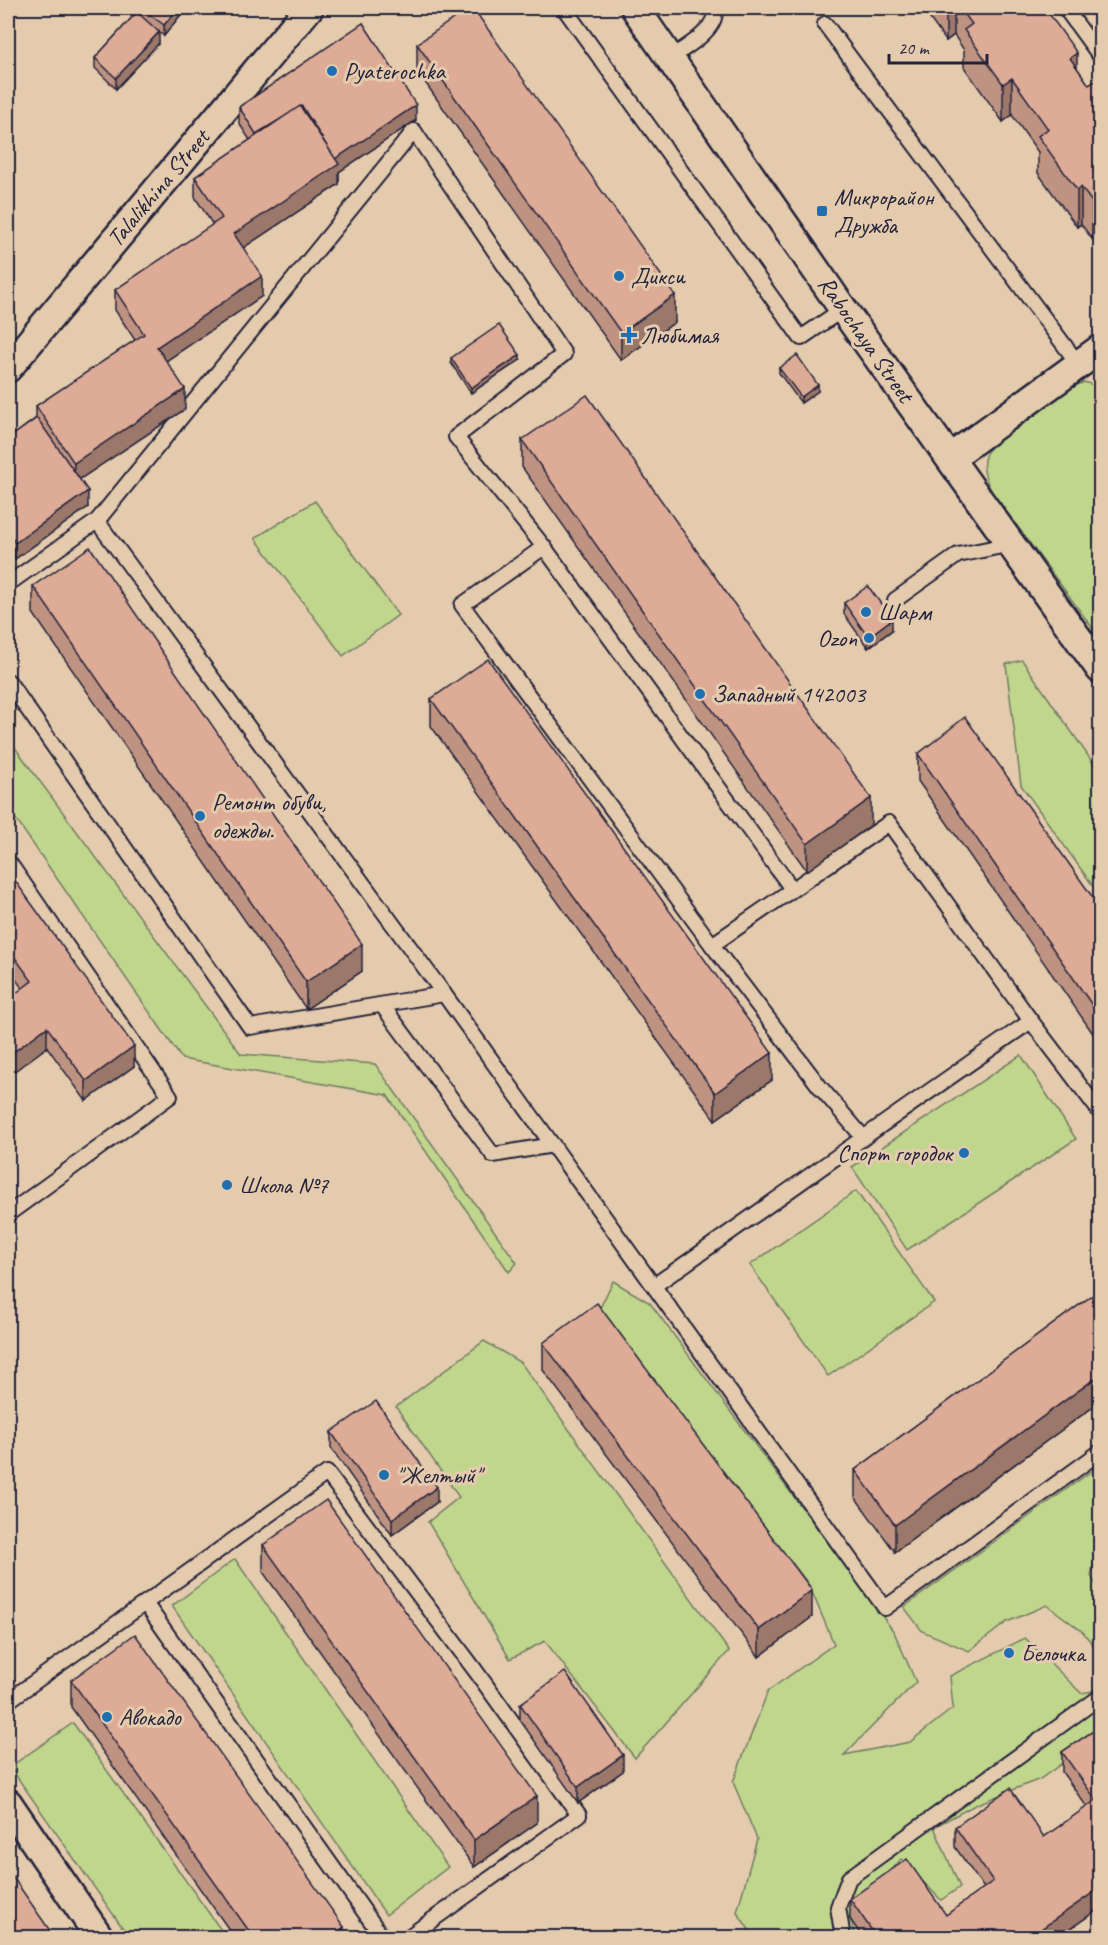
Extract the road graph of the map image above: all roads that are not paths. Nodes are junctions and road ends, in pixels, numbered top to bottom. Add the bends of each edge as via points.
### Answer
1 (309, 8) edge
2 (564, 8) edge
3 (634, 8) edge
4 (715, 8) edge
5 (1065, 8) edge
6 (825, 24) dead end
7 (1101, 56) edge
8 (670, 58) junction
9 (843, 309) junction
10 (1094, 356) edge
11 (8, 368) edge
12 (950, 458) junction
13 (98, 520) junction
14 (1012, 544) junction
15 (544, 547) junction
16 (8, 584) edge
17 (895, 600) dead end
18 (1101, 669) edge
19 (8, 681) edge
20 (8, 861) edge
21 (792, 889) junction
22 (712, 945) junction
23 (444, 994) junction
24 (382, 1005) junction
25 (1031, 1021) junction
26 (1101, 1112) edge
27 (862, 1136) junction
28 (553, 1145) junction
29 (8, 1214) edge
30 (655, 1285) junction
31 (1101, 1452) edge
32 (145, 1603) junction
33 (1101, 1697) edge
34 (8, 1701) edge
35 (8, 1803) edge
36 (100, 1938) edge
37 (383, 1938) edge
38 (407, 1938) edge
39 (843, 1938) edge

1 - 11 street, Talalikhina Street
2 - 9 lane via 801,338
3 - 8 street, Rabochaya Street
4 - 8 lane via 716,16 710,27
5 - 7 lane
6 - 10 lane
8 - 9 street, Rabochaya Street
9 - 12 street, Rabochaya Street
10 - 12 street
12 - 14 street, Rabochaya Street
13 - 15 lane via 414,131 564,354 456,437
13 - 16 lane
13 - 23 lane
14 - 17 lane via 958,555
14 - 18 street, Rabochaya Street
15 - 21 lane
15 - 22 lane via 462,605
19 - 24 lane via 250,1027
20 - 29 lane via 170,1096
21 - 22 lane
21 - 25 lane via 888,823
22 - 27 lane
23 - 24 lane
23 - 28 lane
24 - 28 lane via 493,1155
25 - 26 lane
25 - 27 lane
27 - 30 lane
28 - 30 lane
30 - 31 lane via 885,1608
32 - 34 lane
32 - 37 lane
32 - 38 lane via 327,1473 579,1815
33 - 39 lane via 849,1878 838,1907
35 - 36 street

